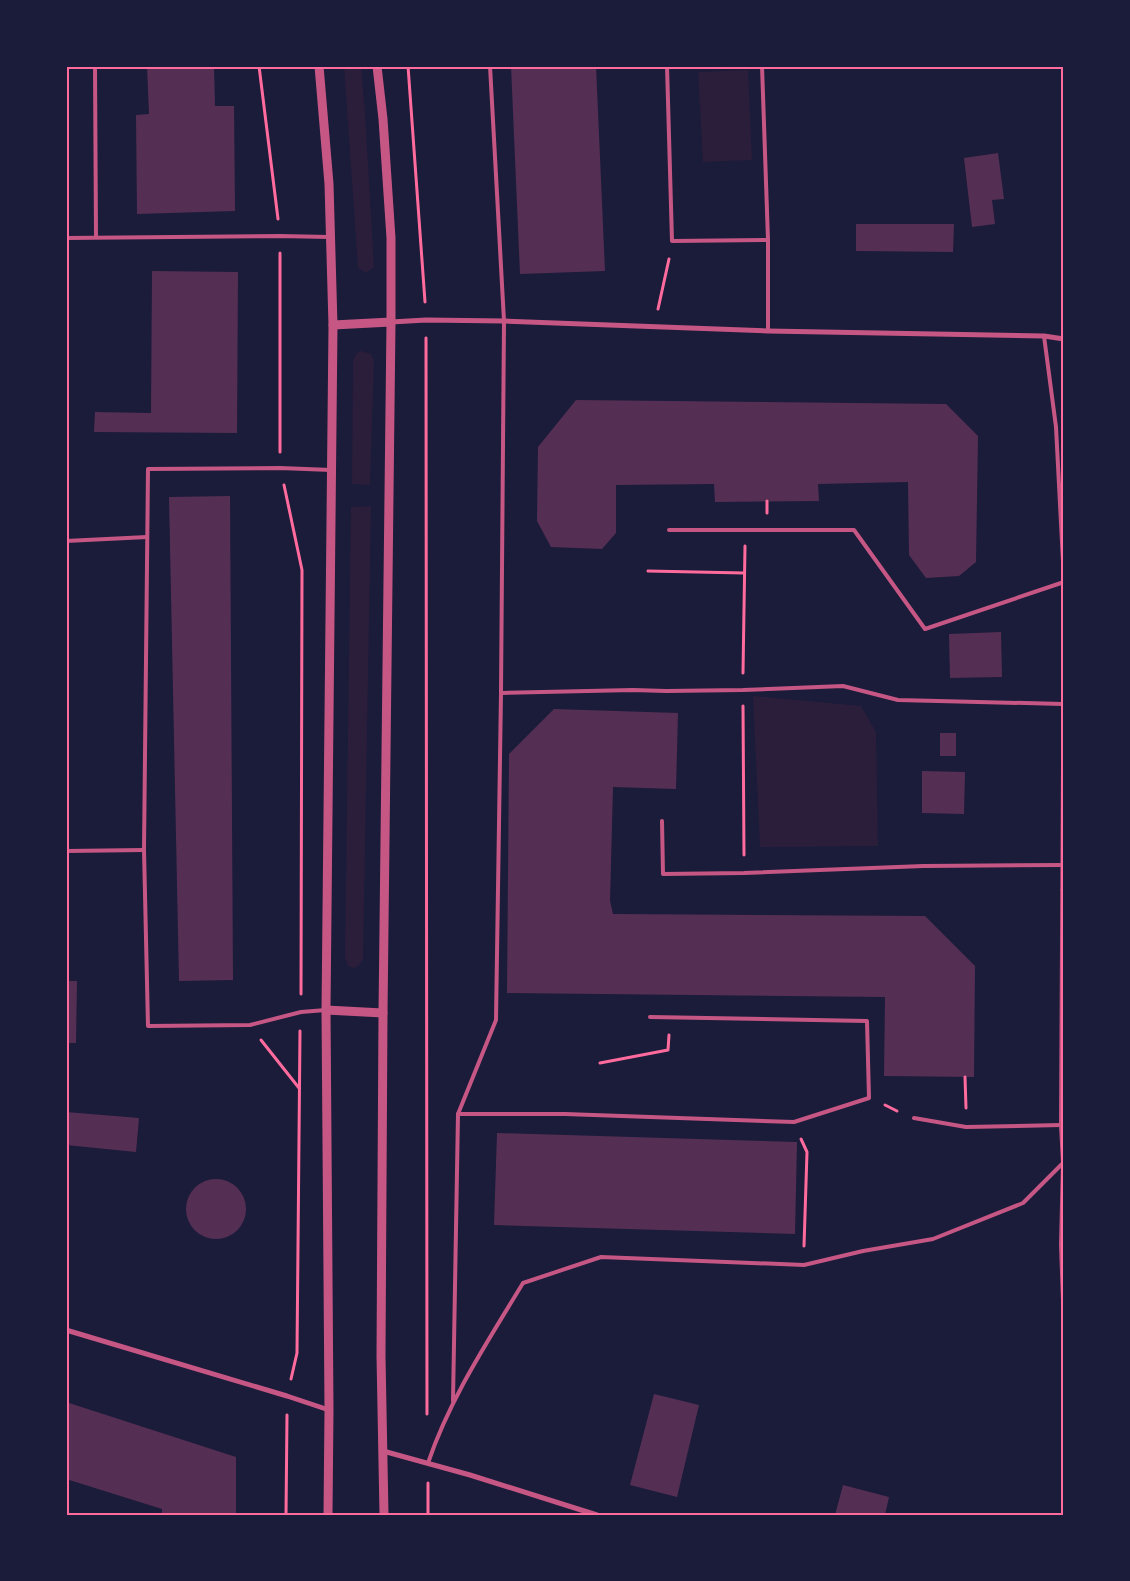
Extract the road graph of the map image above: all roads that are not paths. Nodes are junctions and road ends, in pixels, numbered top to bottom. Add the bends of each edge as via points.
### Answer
1 (95, 66) edge
2 (319, 66) edge
3 (377, 66) edge
4 (490, 66) edge
5 (667, 66) edge
6 (762, 66) edge
7 (96, 237) junction
8 (330, 237) junction
9 (66, 238) edge
10 (768, 240) junction
11 (504, 321) junction
12 (391, 322) junction
13 (333, 325) junction
14 (768, 331) junction
15 (1044, 336) junction
16 (1064, 339) edge
17 (332, 470) junction
18 (669, 530) dead end
19 (147, 537) junction
20 (66, 541) edge
21 (1064, 581) edge
22 (1064, 586) edge
23 (501, 693) junction
24 (1063, 704) edge
25 (662, 821) dead end
26 (144, 850) junction
27 (67, 851) edge
28 (1063, 865) edge
29 (1063, 890) edge
30 (326, 1010) junction
31 (383, 1013) junction
32 (650, 1017) dead end
33 (458, 1114) junction
34 (914, 1118) road end
35 (1061, 1125) junction
36 (1063, 1163) edge
37 (1064, 1328) edge
38 (66, 1330) edge
39 (452, 1403) junction
40 (329, 1410) junction
41 (384, 1450) junction
42 (428, 1463) junction
43 (328, 1515) edge
44 (384, 1515) edge
45 (597, 1515) edge

1 - 7 lane
2 - 8 street
3 - 12 street via 391,238
4 - 11 lane
5 - 10 lane via 672,241
6 - 10 lane
7 - 8 lane
7 - 9 lane
8 - 13 street
10 - 14 lane
11 - 12 street
11 - 14 street
11 - 23 lane
12 - 13 street
12 - 31 street
13 - 17 street
14 - 15 street
15 - 16 street
15 - 21 lane via 1056,427
17 - 19 lane via 148,469
17 - 30 street
18 - 21 lane via 854,530 925,629
19 - 20 lane
19 - 26 lane
22 - 24 lane
23 - 24 lane via 843,686 898,700
23 - 33 lane via 496,1020
24 - 28 lane
25 - 28 lane via 662,874
26 - 27 lane
26 - 30 lane via 148,1026 250,1025 301,1012
28 - 29 lane
29 - 35 lane
30 - 31 street
30 - 40 street
31 - 41 street
32 - 33 lane via 867,1021 869,1098 794,1122 565,1114
33 - 39 lane
34 - 35 lane via 966,1126
35 - 36 lane
36 - 37 lane
36 - 39 lane via 1023,1203 933,1239 863,1250 804,1266 601,1257 523,1283
38 - 40 street
39 - 42 lane
40 - 43 street
41 - 42 street
41 - 44 street
42 - 45 street

